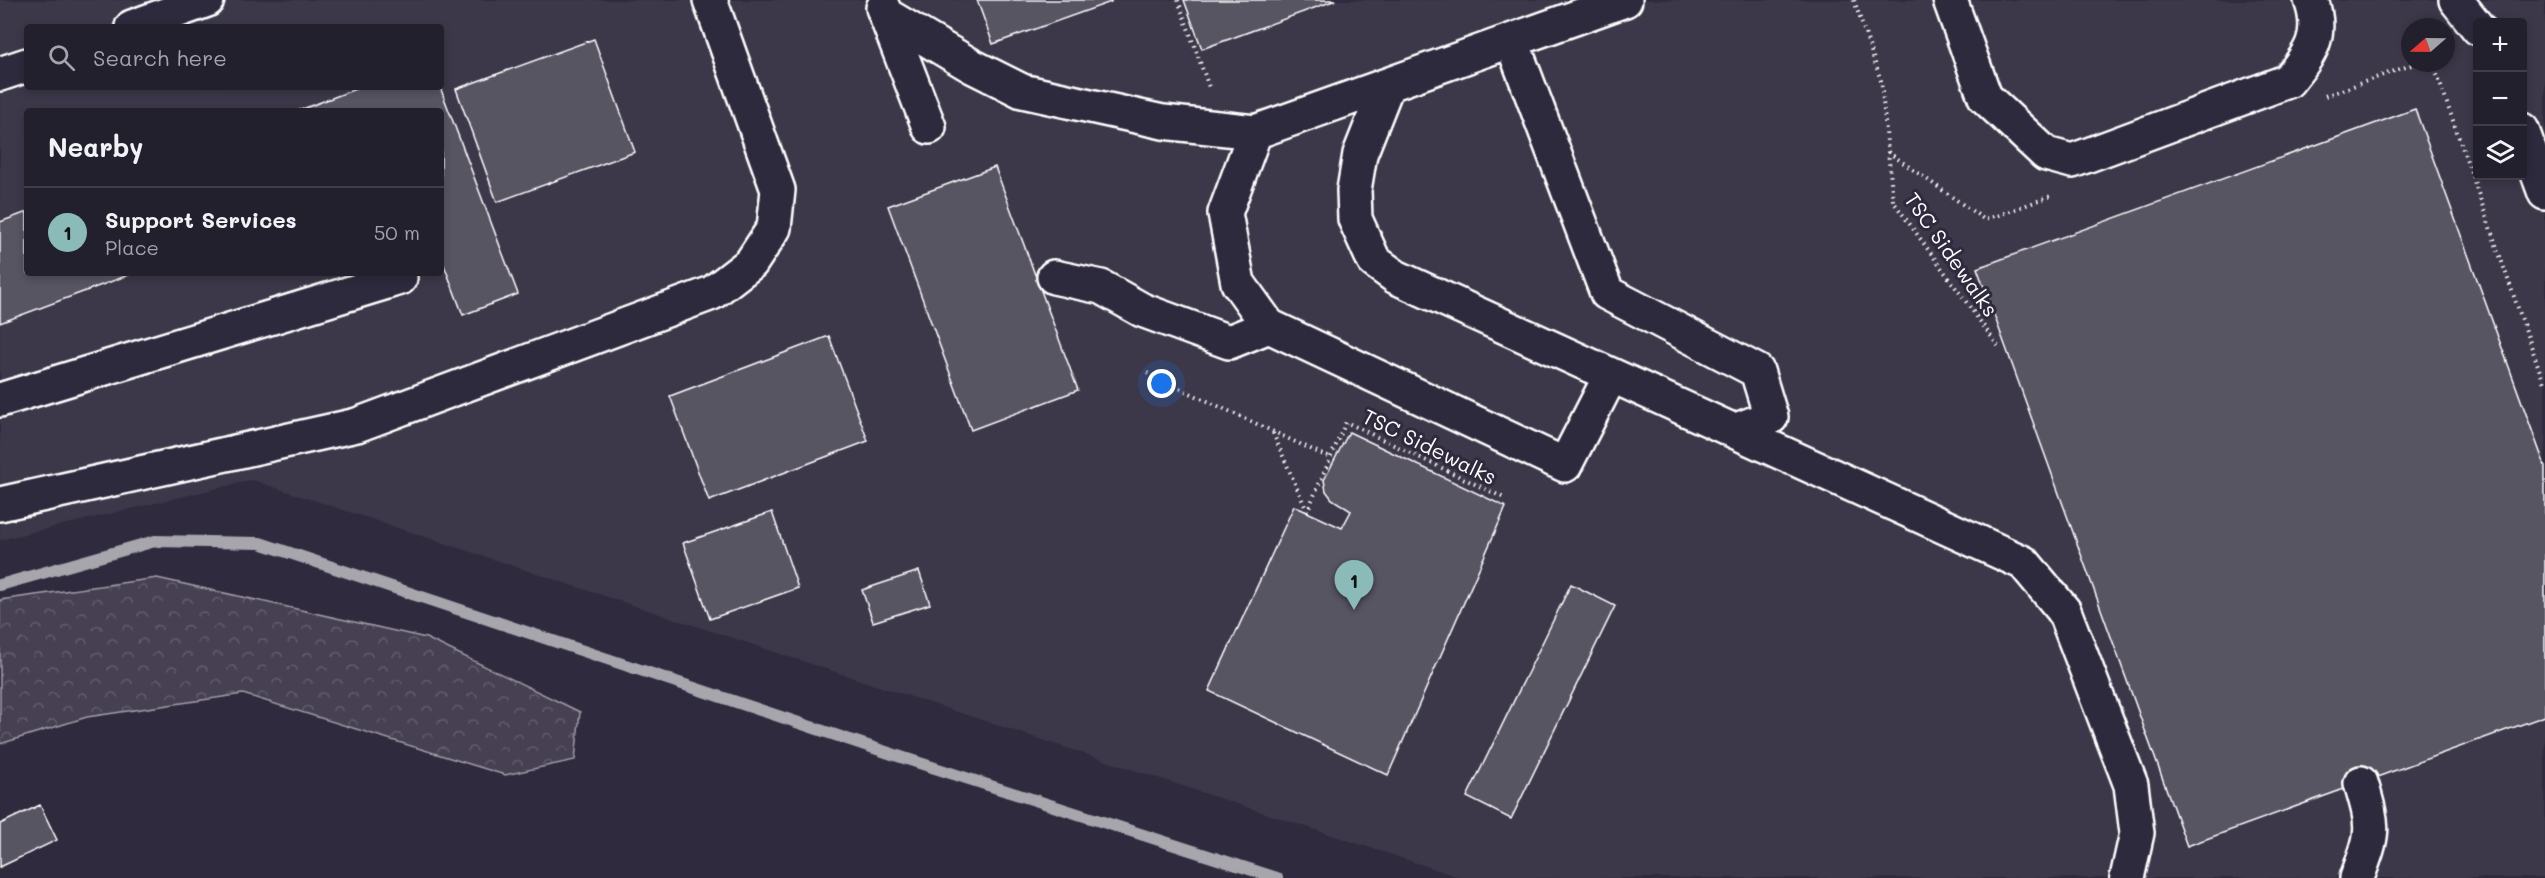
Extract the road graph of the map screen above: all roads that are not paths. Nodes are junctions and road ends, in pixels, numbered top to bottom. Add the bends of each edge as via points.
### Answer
1 (207, 0) edge
2 (710, 0) edge
3 (1625, 0) edge
4 (1950, 0) edge
5 (2311, 0) edge
6 (2456, 0) edge
7 (883, 7) edge
8 (2473, 22) edge
9 (140, 24) edge
10 (1512, 42) junction
11 (24, 66) edge
12 (0, 74) edge
13 (1387, 86) junction
14 (929, 127) dead end
15 (1255, 132) junction
16 (2527, 141) edge
17 (2545, 193) edge
18 (1054, 277) dead end
19 (400, 278) dead end
20 (1269, 326) junction
21 (1611, 375) junction
22 (0, 400) edge
23 (1734, 431) junction
24 (0, 504) edge
25 (2361, 783) dead end
26 (2127, 878) edge
27 (2357, 878) edge

1 - 9 lane
2 - 24 lane via 778,190 774,228 751,263 712,293 357,425
3 - 10 lane
4 - 5 lane via 1985,97 2046,154 2072,161 2289,81 2312,53 2318,18
6 - 8 lane
7 - 14 lane
7 - 15 lane via 972,66 1022,91 1163,122
10 - 13 lane
10 - 23 lane via 1607,293 1757,371 1771,417
11 - 12 lane
13 - 15 lane
13 - 21 lane via 1360,154 1354,190 1355,219 1374,261 1396,277
15 - 20 lane via 1225,213 1238,283
16 - 17 lane
18 - 20 lane via 1101,287 1142,310 1229,342
19 - 22 lane
20 - 21 lane via 1565,465
21 - 23 lane
23 - 26 lane via 2024,563 2064,611 2131,785 2136,833
25 - 27 lane via 2372,836

